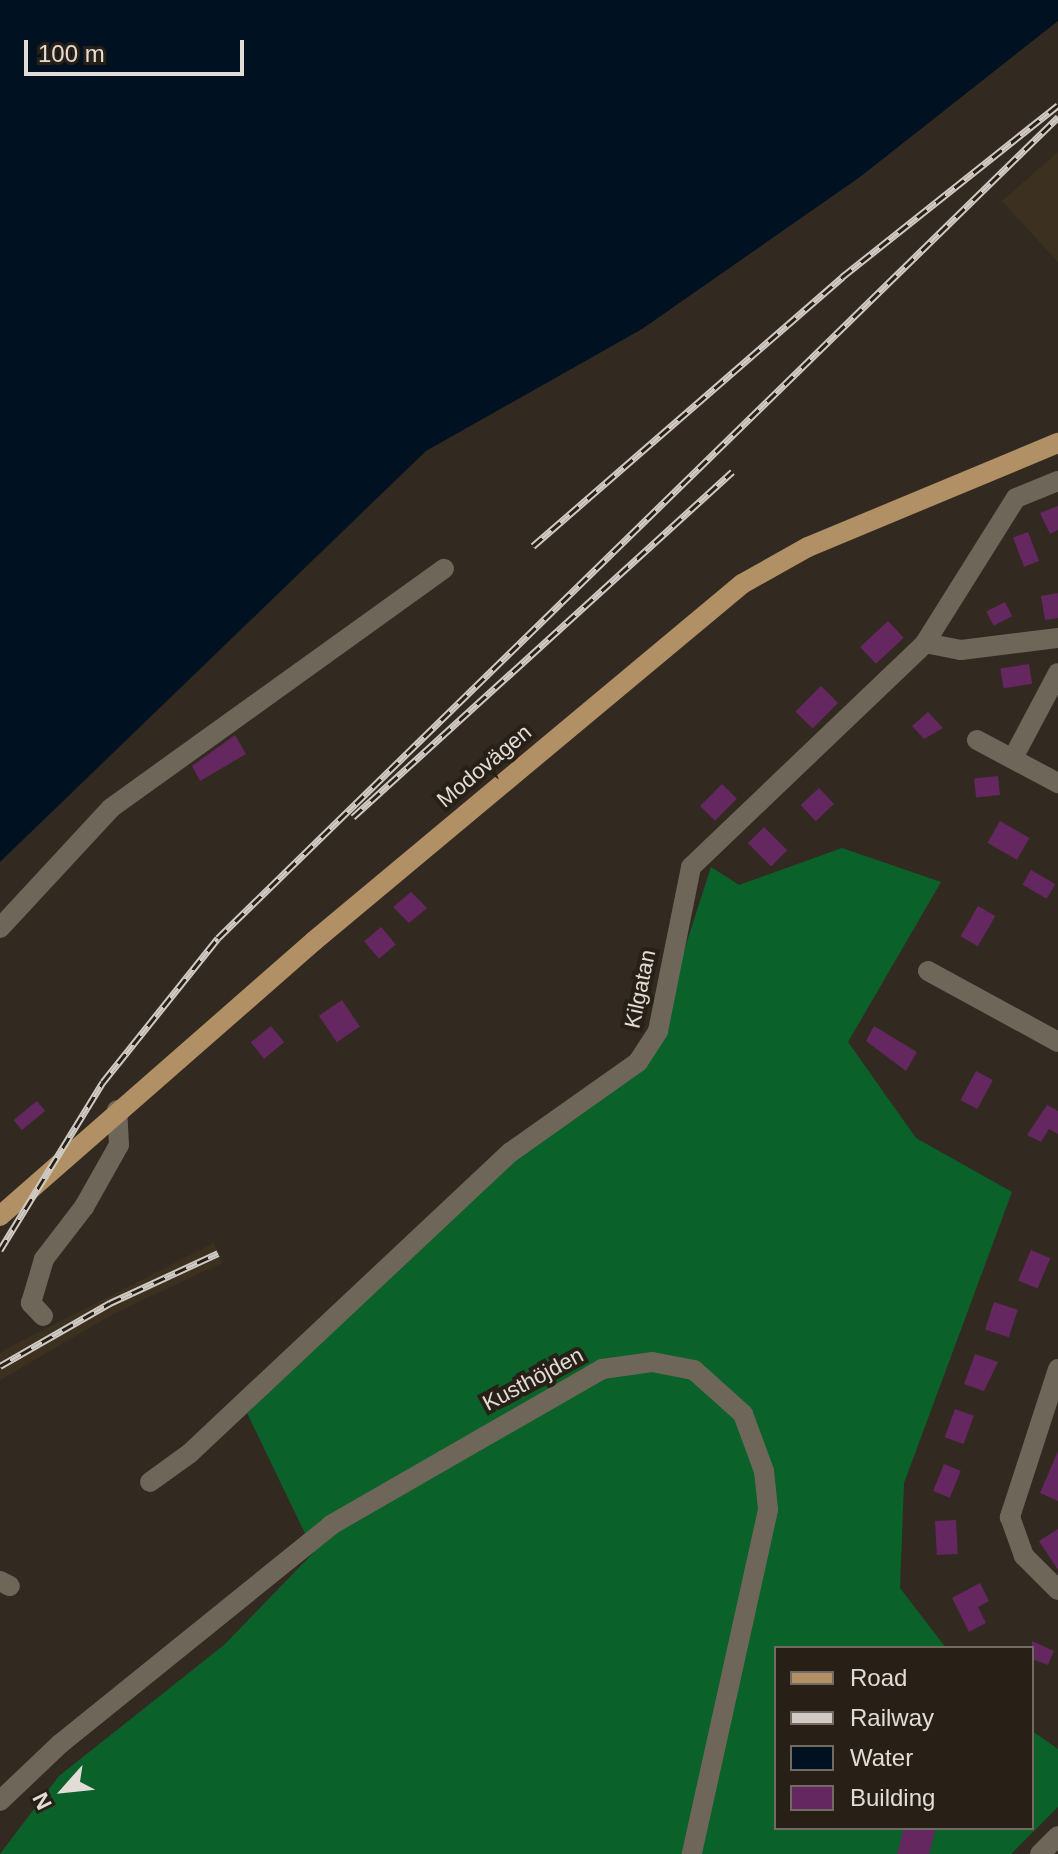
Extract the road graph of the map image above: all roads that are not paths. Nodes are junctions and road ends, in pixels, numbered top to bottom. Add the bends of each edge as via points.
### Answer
1 (1054, 445) edge
2 (1058, 481) edge
3 (444, 569) dead end
4 (1058, 638) edge
5 (925, 643) junction
6 (1058, 673) edge
7 (977, 740) dead end
8 (1013, 758) junction
9 (1058, 783) edge
10 (0, 928) edge
11 (928, 971) dead end
12 (1058, 1042) edge
13 (117, 1110) junction
14 (0, 1216) edge
15 (43, 1316) dead end
16 (1058, 1369) edge
17 (150, 1482) dead end
18 (1058, 1590) edge
19 (0, 1801) edge
20 (1058, 1836) edge
21 (692, 1854) edge
22 (1040, 1854) edge

1 - 13 main road, Modovägen via 808,547 742,584
2 - 5 street, Kilgatan via 1016,498
3 - 10 street via 111,808
4 - 5 street via 961,650
5 - 17 street, Kilgatan via 691,867 658,1031 638,1062 511,1152 189,1454
6 - 8 street
7 - 8 street
8 - 9 street
11 - 12 street
13 - 14 main road, Modovägen
13 - 15 street via 119,1145 84,1207 44,1259 31,1303
16 - 18 street via 1010,1517 1024,1556
19 - 21 street, Kusthöjden via 60,1744 331,1525 602,1369 652,1362 694,1370 743,1414 764,1471 768,1510
20 - 22 street

